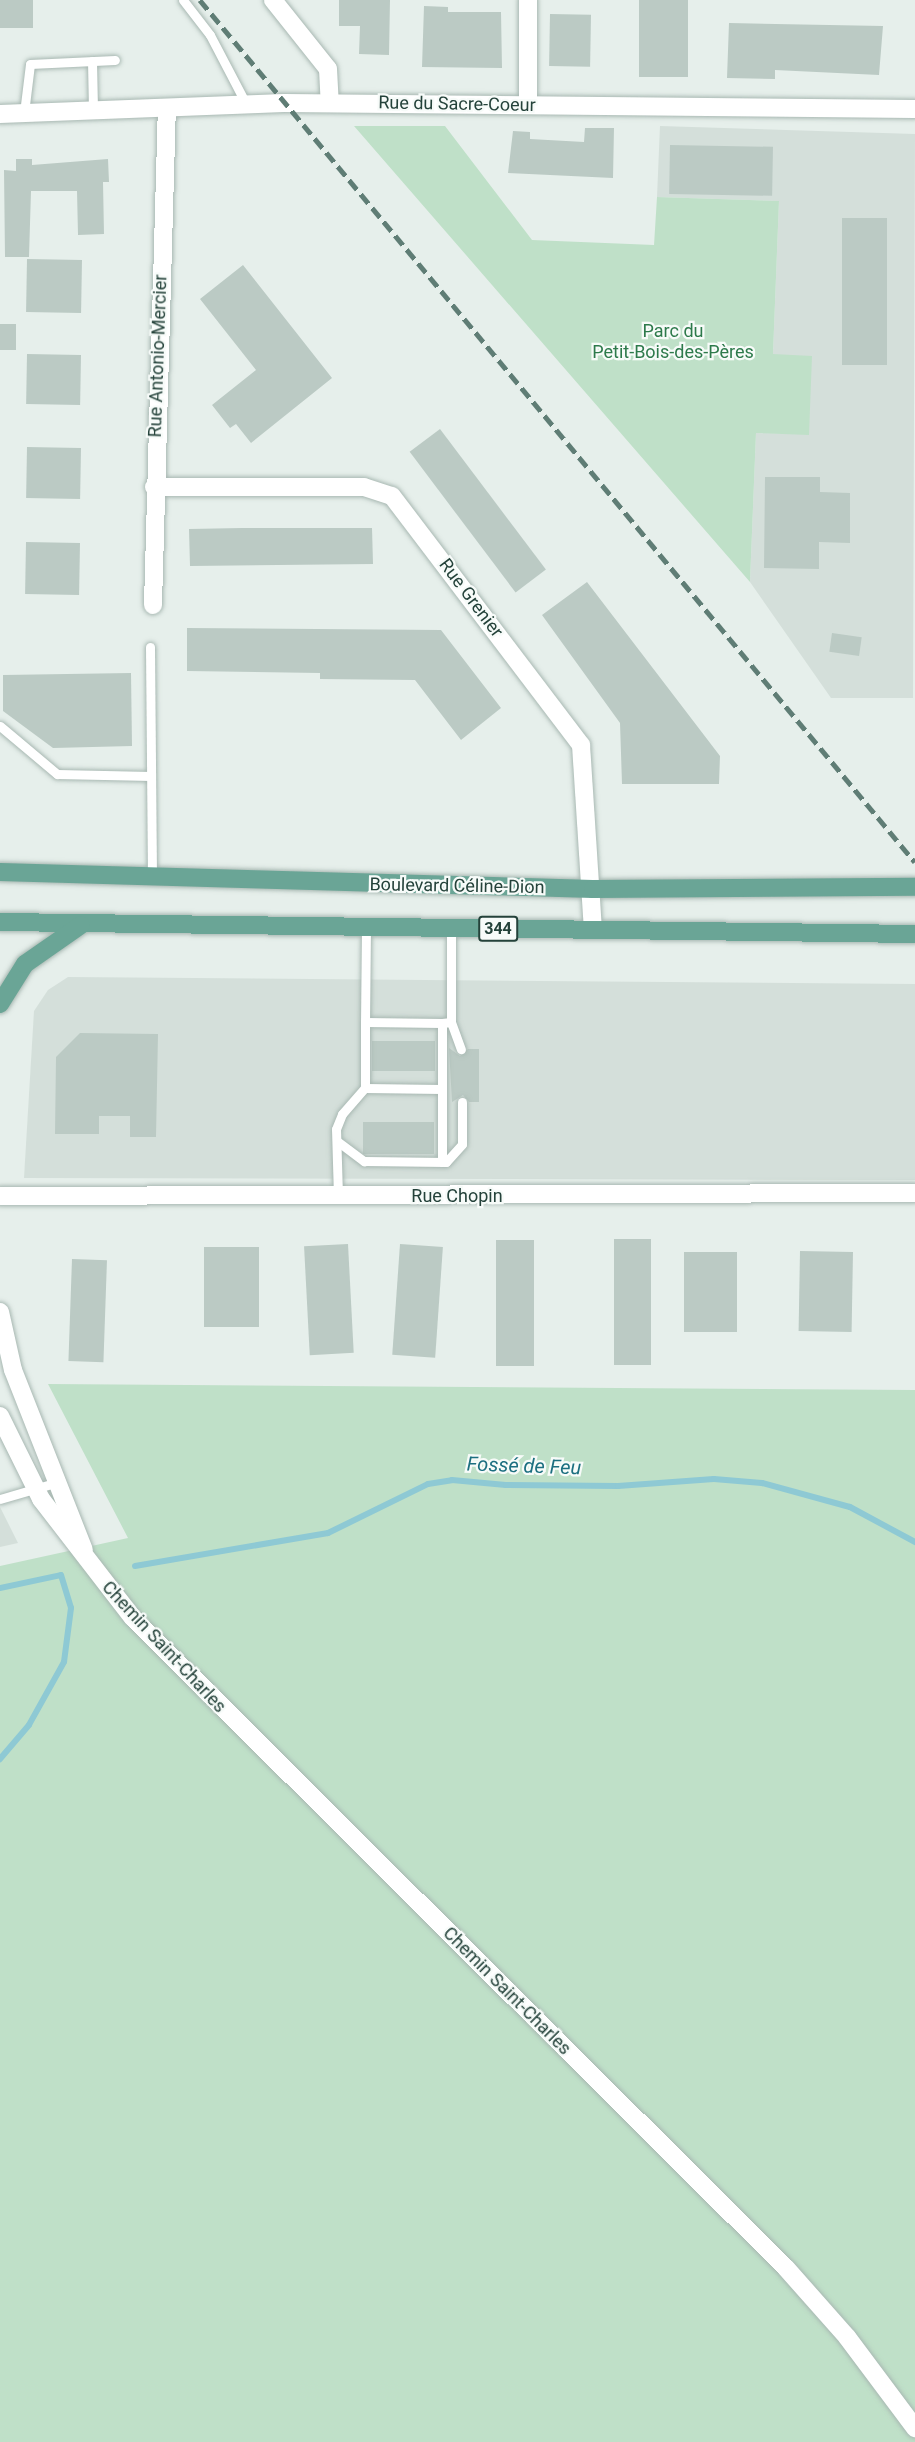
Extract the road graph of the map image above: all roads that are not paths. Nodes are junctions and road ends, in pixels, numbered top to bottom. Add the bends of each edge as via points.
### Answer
1 (183, 0) edge
2 (273, 0) edge
3 (528, 0) edge
4 (115, 60) dead end
5 (92, 61) junction
6 (330, 103) junction
7 (246, 104) junction
8 (528, 105) junction
9 (167, 108) junction
10 (93, 110) junction
11 (915, 110) edge
12 (24, 113) junction
13 (0, 114) edge
14 (154, 487) junction
15 (153, 605) dead end
16 (150, 647) dead end
17 (0, 726) edge
18 (151, 776) junction
19 (0, 872) edge
20 (152, 875) junction
21 (915, 887) edge
22 (593, 889) junction
23 (0, 922) edge
24 (81, 925) junction
25 (366, 928) junction
26 (451, 929) junction
27 (593, 930) junction
28 (915, 934) edge
29 (0, 1004) edge
30 (365, 1022) junction
31 (447, 1023) junction
32 (461, 1048) dead end
33 (365, 1088) junction
34 (442, 1089) junction
35 (462, 1102) dead end
36 (337, 1141) junction
37 (441, 1162) junction
38 (915, 1193) edge
39 (0, 1196) edge
40 (338, 1196) junction
41 (0, 1312) edge
42 (3, 1346) edge
43 (0, 1416) edge
44 (6, 1441) edge
45 (58, 1482) junction
46 (35, 1489) junction
47 (0, 1499) edge
48 (89, 1563) junction
49 (915, 2428) edge

1 - 7 lane via 210,34
2 - 6 street via 328,69
3 - 8 street
4 - 5 lane
5 - 10 lane
5 - 12 lane via 30,64
6 - 7 street, Rue du Sacre-Coeur
6 - 8 street, Rue du Sacre-Coeur
7 - 9 street, Rue du Sacre-Coeur
8 - 11 street, Rue du Sacre-Coeur
9 - 10 street, Rue du Sacre-Coeur
9 - 14 street, Rue Antonio-Mercier
10 - 12 street, Rue du Sacre-Coeur
12 - 13 street, Rue du Sacre-Coeur
14 - 15 street, Rue Antonio-Mercier
14 - 22 street, Rue Grenier via 364,487 392,496 577,737 583,753
16 - 18 lane
17 - 18 lane via 7,737 62,775
18 - 20 lane
19 - 20 main road, Boulevard Céline-Dion
20 - 22 main road, Boulevard Céline-Dion
21 - 22 main road, Boulevard Céline-Dion
22 - 27 street, Rue Grenier
23 - 24 main road
24 - 25 main road, 344
24 - 29 main road via 25,964
25 - 26 main road, 344
25 - 30 lane
26 - 27 main road, 344
26 - 31 lane
27 - 28 main road, 344
30 - 31 lane
30 - 33 lane
31 - 32 lane
31 - 34 lane
33 - 34 lane
33 - 36 lane via 342,1113
34 - 37 lane
35 - 37 lane via 460,1150
36 - 37 lane via 364,1161
36 - 40 lane
38 - 40 street, Rue Chopin
39 - 40 street, Rue Chopin
41 - 42 street, Chemin Saint-Charles
42 - 45 street, Chemin Saint-Charles
43 - 44 street, Chemin Saint-Charles
44 - 46 street, Chemin Saint-Charles
45 - 46 lane
45 - 48 street, Chemin Saint-Charles
46 - 47 lane
46 - 48 street, Chemin Saint-Charles
48 - 49 street, Chemin Saint-Charles via 191,1679 786,2268 855,2346

